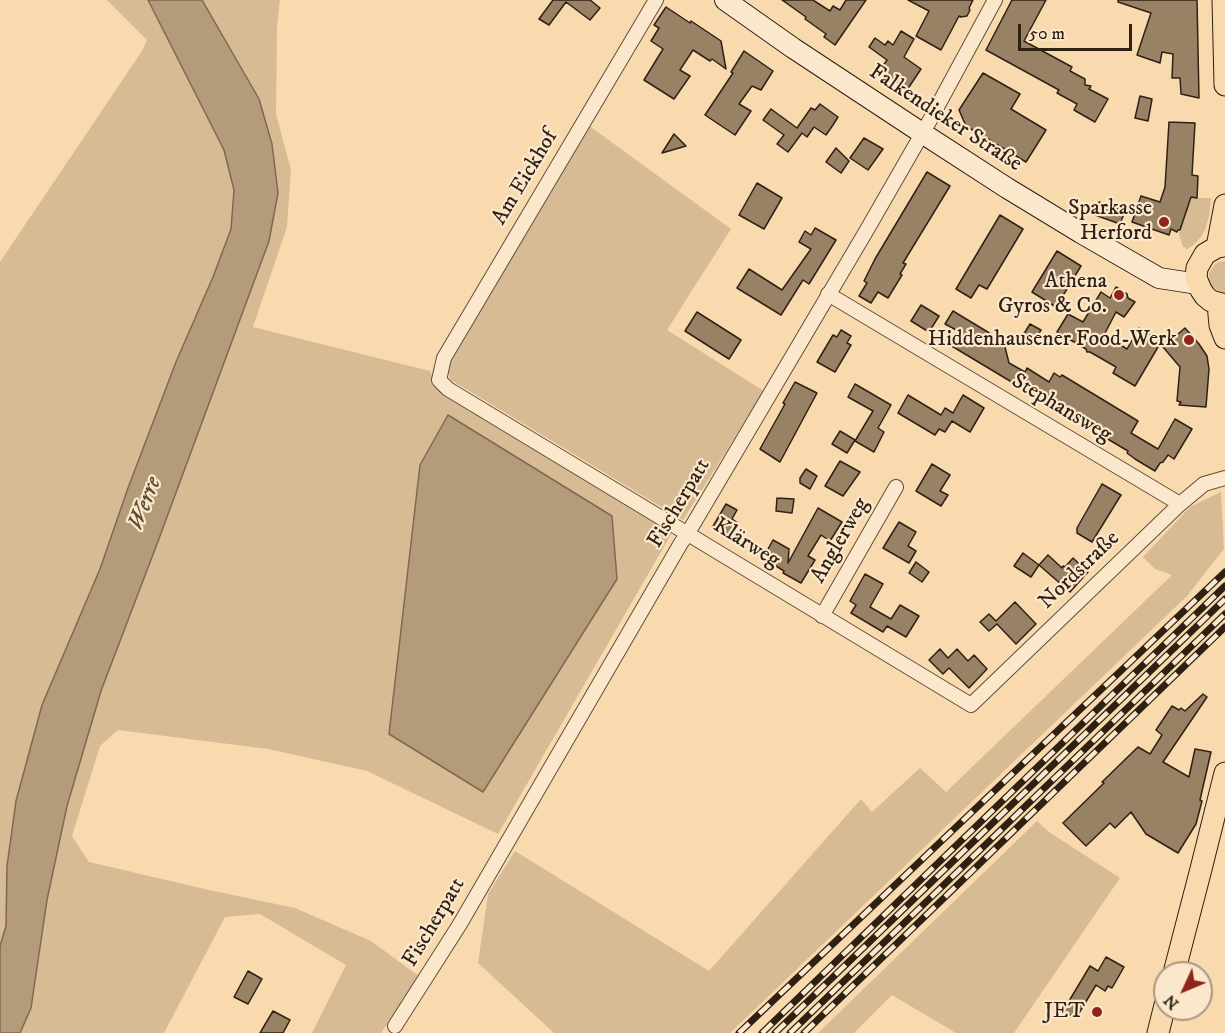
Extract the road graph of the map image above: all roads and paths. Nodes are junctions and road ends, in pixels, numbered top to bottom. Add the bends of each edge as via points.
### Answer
1 (656, 0) edge
2 (724, 0) edge
3 (995, 0) edge
4 (1223, 0) edge
5 (1225, 84) edge
6 (922, 133) junction
7 (1225, 205) edge
8 (1221, 247) edge
9 (1198, 276) junction
10 (828, 294) junction
11 (1222, 304) edge
12 (1225, 338) edge
13 (439, 380) joint
14 (1225, 478) edge
15 (896, 487) dead end
16 (1180, 504) junction
17 (688, 533) junction
18 (822, 616) junction
19 (971, 705) joint
20 (1225, 776) edge
21 (1177, 961) edge
22 (395, 1026) dead end

1 - 13 street, Am Eickhof via 444,358
2 - 6 street, Falkendieker Straße
3 - 6 street, Fischerpatt
4 - 5 main road
6 - 9 street, Falkendieker Straße via 1006,188 1144,269
6 - 10 street, Fischerpatt
7 - 8 main road
8 - 9 main road via 1205,254
9 - 11 main road via 1205,296
10 - 16 street, Stephansweg
10 - 17 street, Fischerpatt
11 - 12 main road via 1220,325
13 - 17 street, Klärweg
14 - 16 street, Nordstraße via 1204,484
15 - 18 street, Anglerweg
16 - 19 street, Nordstraße
17 - 18 street, Klärweg
17 - 22 street, Fischerpatt via 460,924
18 - 19 street, Klärweg
20 - 21 main road

